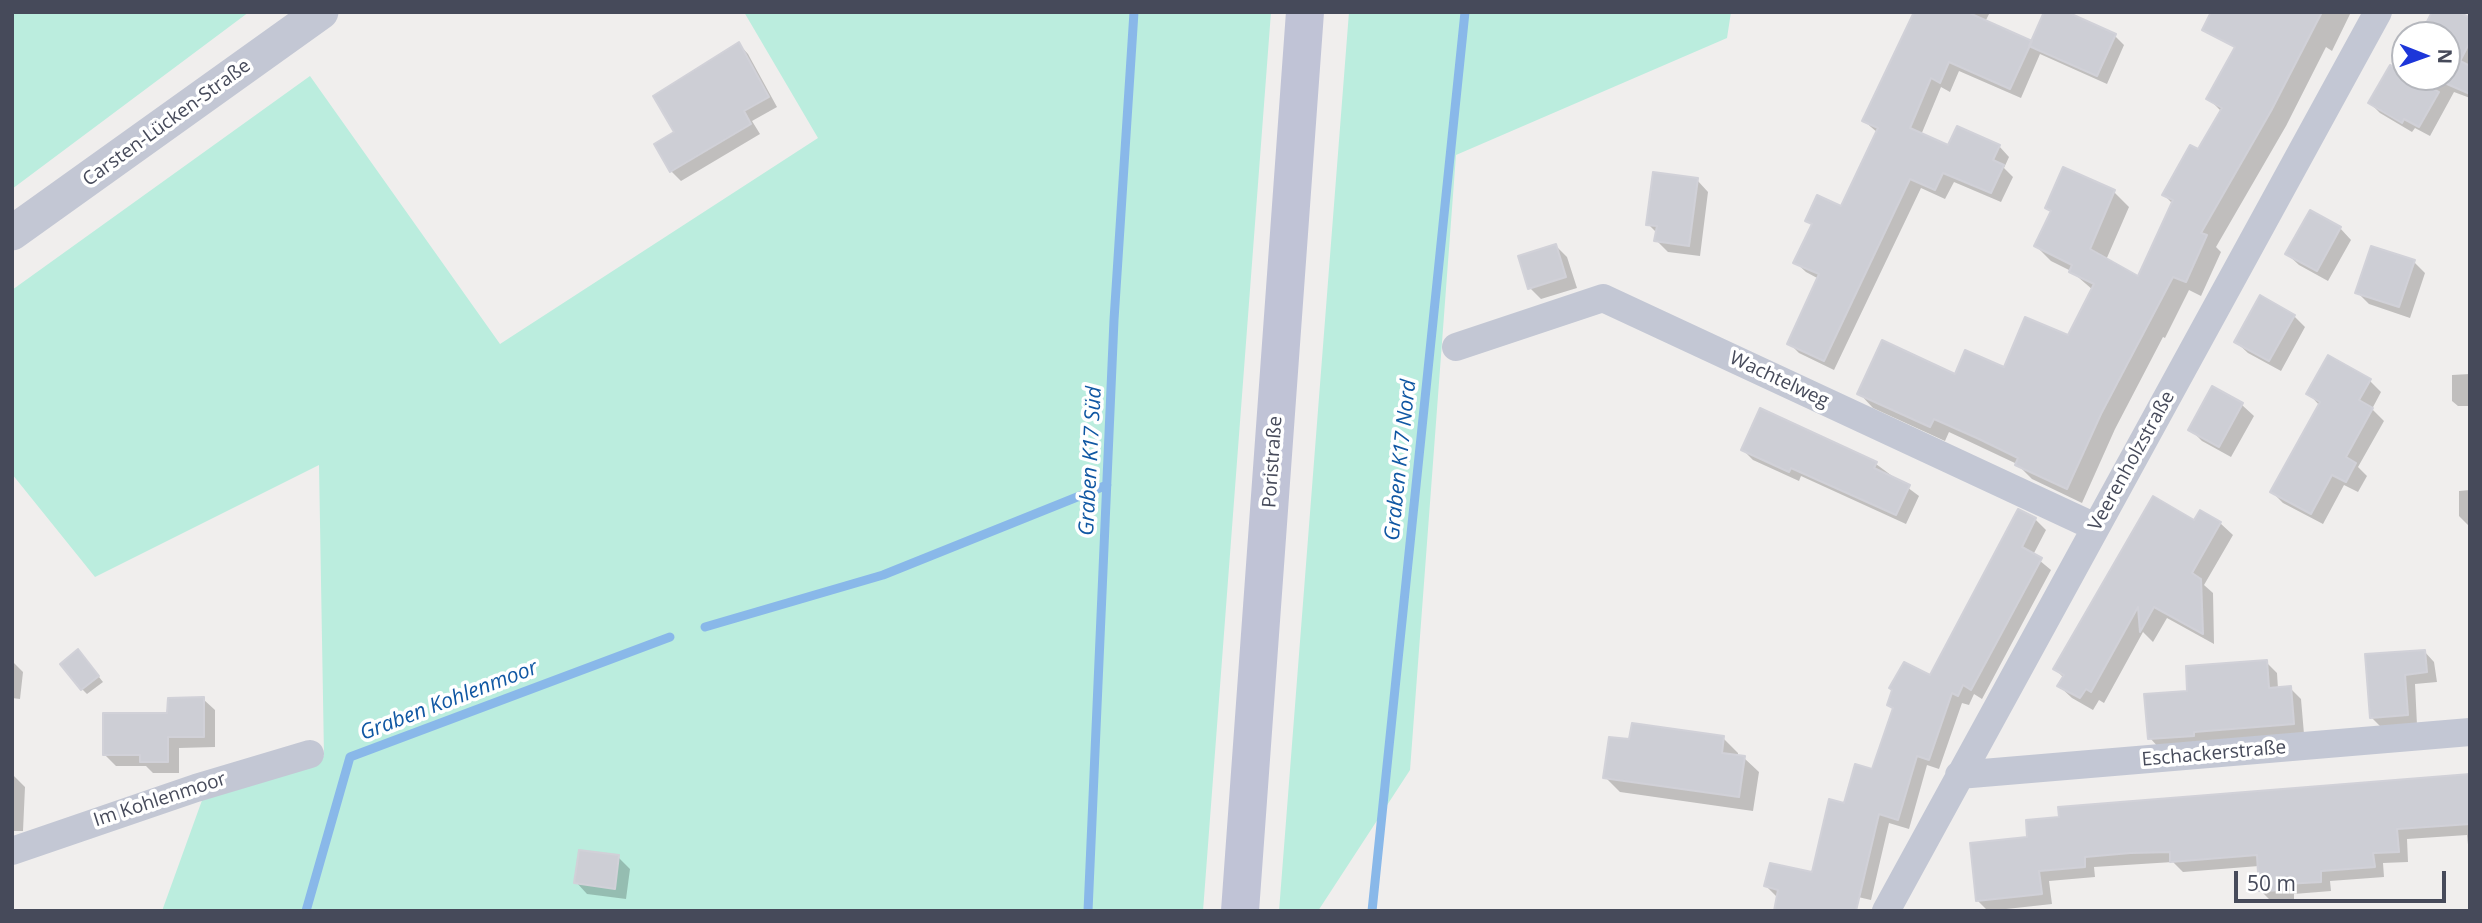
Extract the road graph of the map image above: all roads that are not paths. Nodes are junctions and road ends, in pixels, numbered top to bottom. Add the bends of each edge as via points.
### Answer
1 (321, 12) edge
2 (1305, 12) edge
3 (2378, 12) edge
4 (12, 233) edge
5 (1456, 347) dead end
6 (2095, 527) junction
7 (2470, 732) edge
8 (310, 754) dead end
9 (1959, 775) junction
10 (12, 851) edge
11 (1240, 911) edge
12 (1886, 911) edge

1 - 4 street, Carsten-Lücken-Straße
2 - 11 main road, Poristraße
3 - 6 street, Veerenholzstraße
5 - 6 street, Wachtelweg via 1603,298
6 - 9 street, Veerenholzstraße
7 - 9 street, Eschackerstraße
8 - 10 street, Im Kohlenmoor
9 - 12 street, Veerenholzstraße

